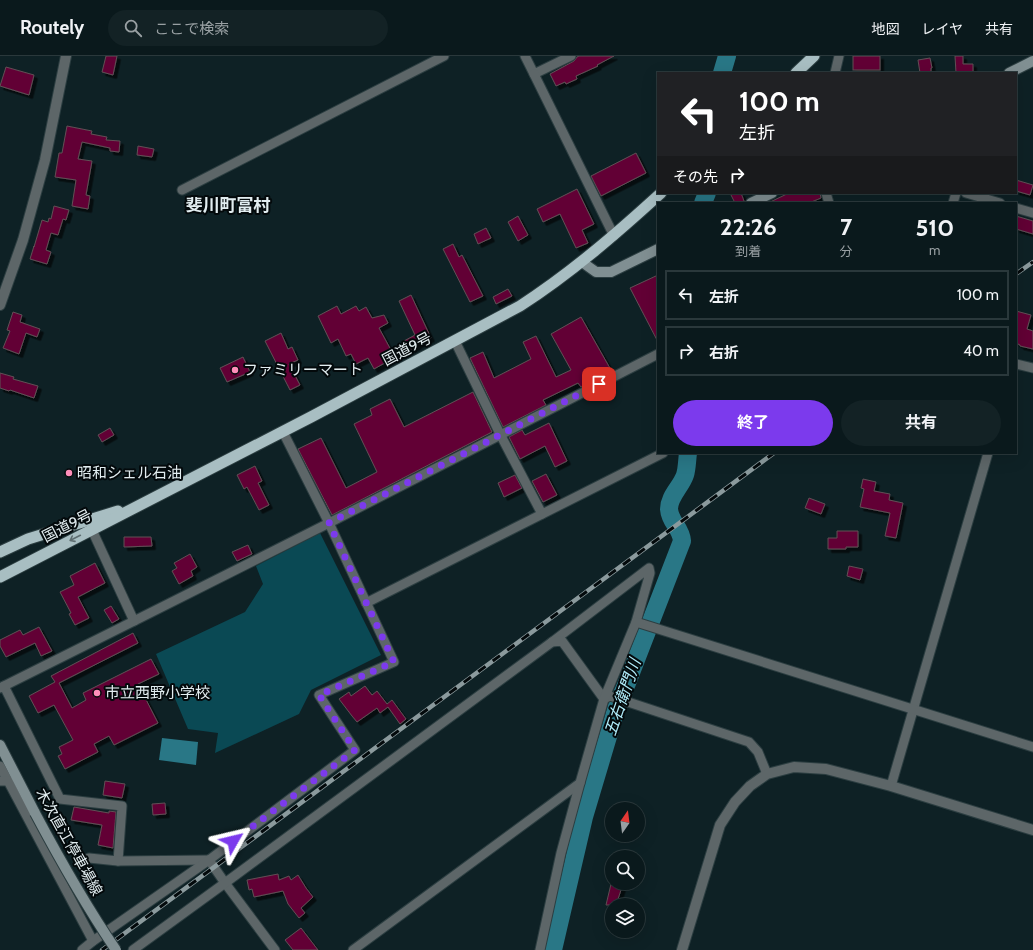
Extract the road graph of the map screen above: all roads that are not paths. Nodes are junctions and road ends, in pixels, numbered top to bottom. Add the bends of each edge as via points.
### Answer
1 (66, 56) edge
2 (444, 56) edge
3 (525, 56) edge
4 (571, 56) edge
5 (814, 56) edge
6 (839, 56) edge
7 (1033, 61) edge
8 (797, 72) edge
9 (836, 72) edge
10 (1011, 72) edge
11 (534, 74) junction
12 (182, 190) dead end
13 (660, 194) edge
14 (770, 194) edge
15 (969, 194) edge
16 (753, 202) edge
17 (997, 202) edge
18 (1017, 208) edge
19 (1033, 213) edge
20 (614, 236) junction
21 (657, 249) edge
22 (582, 262) junction
23 (0, 305) edge
24 (455, 341) junction
25 (657, 355) edge
26 (1017, 364) edge
27 (1033, 368) edge
28 (283, 432) junction
29 (500, 434) junction
30 (661, 454) edge
31 (988, 454) edge
32 (147, 502) junction
33 (542, 514) junction
34 (329, 523) junction
35 (92, 530) junction
36 (0, 552) edge
37 (0, 576) edge
38 (366, 603) junction
39 (134, 621) junction
40 (636, 622) junction
41 (552, 642) junction
42 (2, 687) edge
43 (604, 699) junction
44 (913, 710) junction
45 (0, 745) edge
46 (1033, 747) edge
47 (0, 766) edge
48 (767, 774) junction
49 (4, 781) edge
50 (580, 784) junction
51 (891, 786) junction
52 (1033, 830) edge
53 (88, 858) dead end
54 (209, 860) junction
55 (118, 861) junction
56 (225, 883) junction
57 (93, 940) junction
58 (82, 950) edge
59 (116, 950) edge
60 (133, 950) edge
61 (275, 950) edge
62 (353, 950) edge
63 (540, 950) edge
64 (682, 950) edge

1 - 23 street via 45,160 23,240
2 - 12 street
3 - 11 street
4 - 11 street
5 - 8 highway
6 - 9 street
7 - 10 main road
11 - 20 street
13 - 20 highway, 国道9号
14 - 16 main road
15 - 17 street
18 - 19 street
20 - 22 highway, 国道9号
21 - 22 main road via 611,272 596,272
22 - 24 highway, 国道9号 via 520,306
24 - 28 highway, 国道9号
24 - 29 street
25 - 29 street
26 - 27 street
28 - 32 highway, 国道9号
28 - 34 street
29 - 33 street
29 - 34 street
30 - 33 street
31 - 44 street
32 - 35 highway, 国道9号
32 - 36 highway, 国道9号 via 28,539
33 - 38 street
34 - 38 street
34 - 39 street
35 -> 37 highway, 国道9号
35 - 39 street
38 - 54 street via 394,662 319,695 355,750
39 - 42 street
40 - 41 street via 650,573 649,568
40 - 43 street
40 - 44 street
41 - 43 street via 562,641
41 - 56 street
42 - 55 street via 60,799 122,806
43 - 48 street via 610,696 749,742 758,752
43 - 50 street
44 - 46 street
44 - 51 street
45 - 59 main road, 木次直江停車場線, bridge via 64,867
47 - 49 street
48 - 51 street via 794,767 826,769
48 - 64 street via 750,786 735,802 720,825
49 - 57 street
50 - 62 street
50 - 63 street via 561,853
51 - 52 street
53 - 55 street
54 - 55 street
54 - 56 street
54 - 57 street
56 - 60 street
56 - 61 street
57 - 58 street

